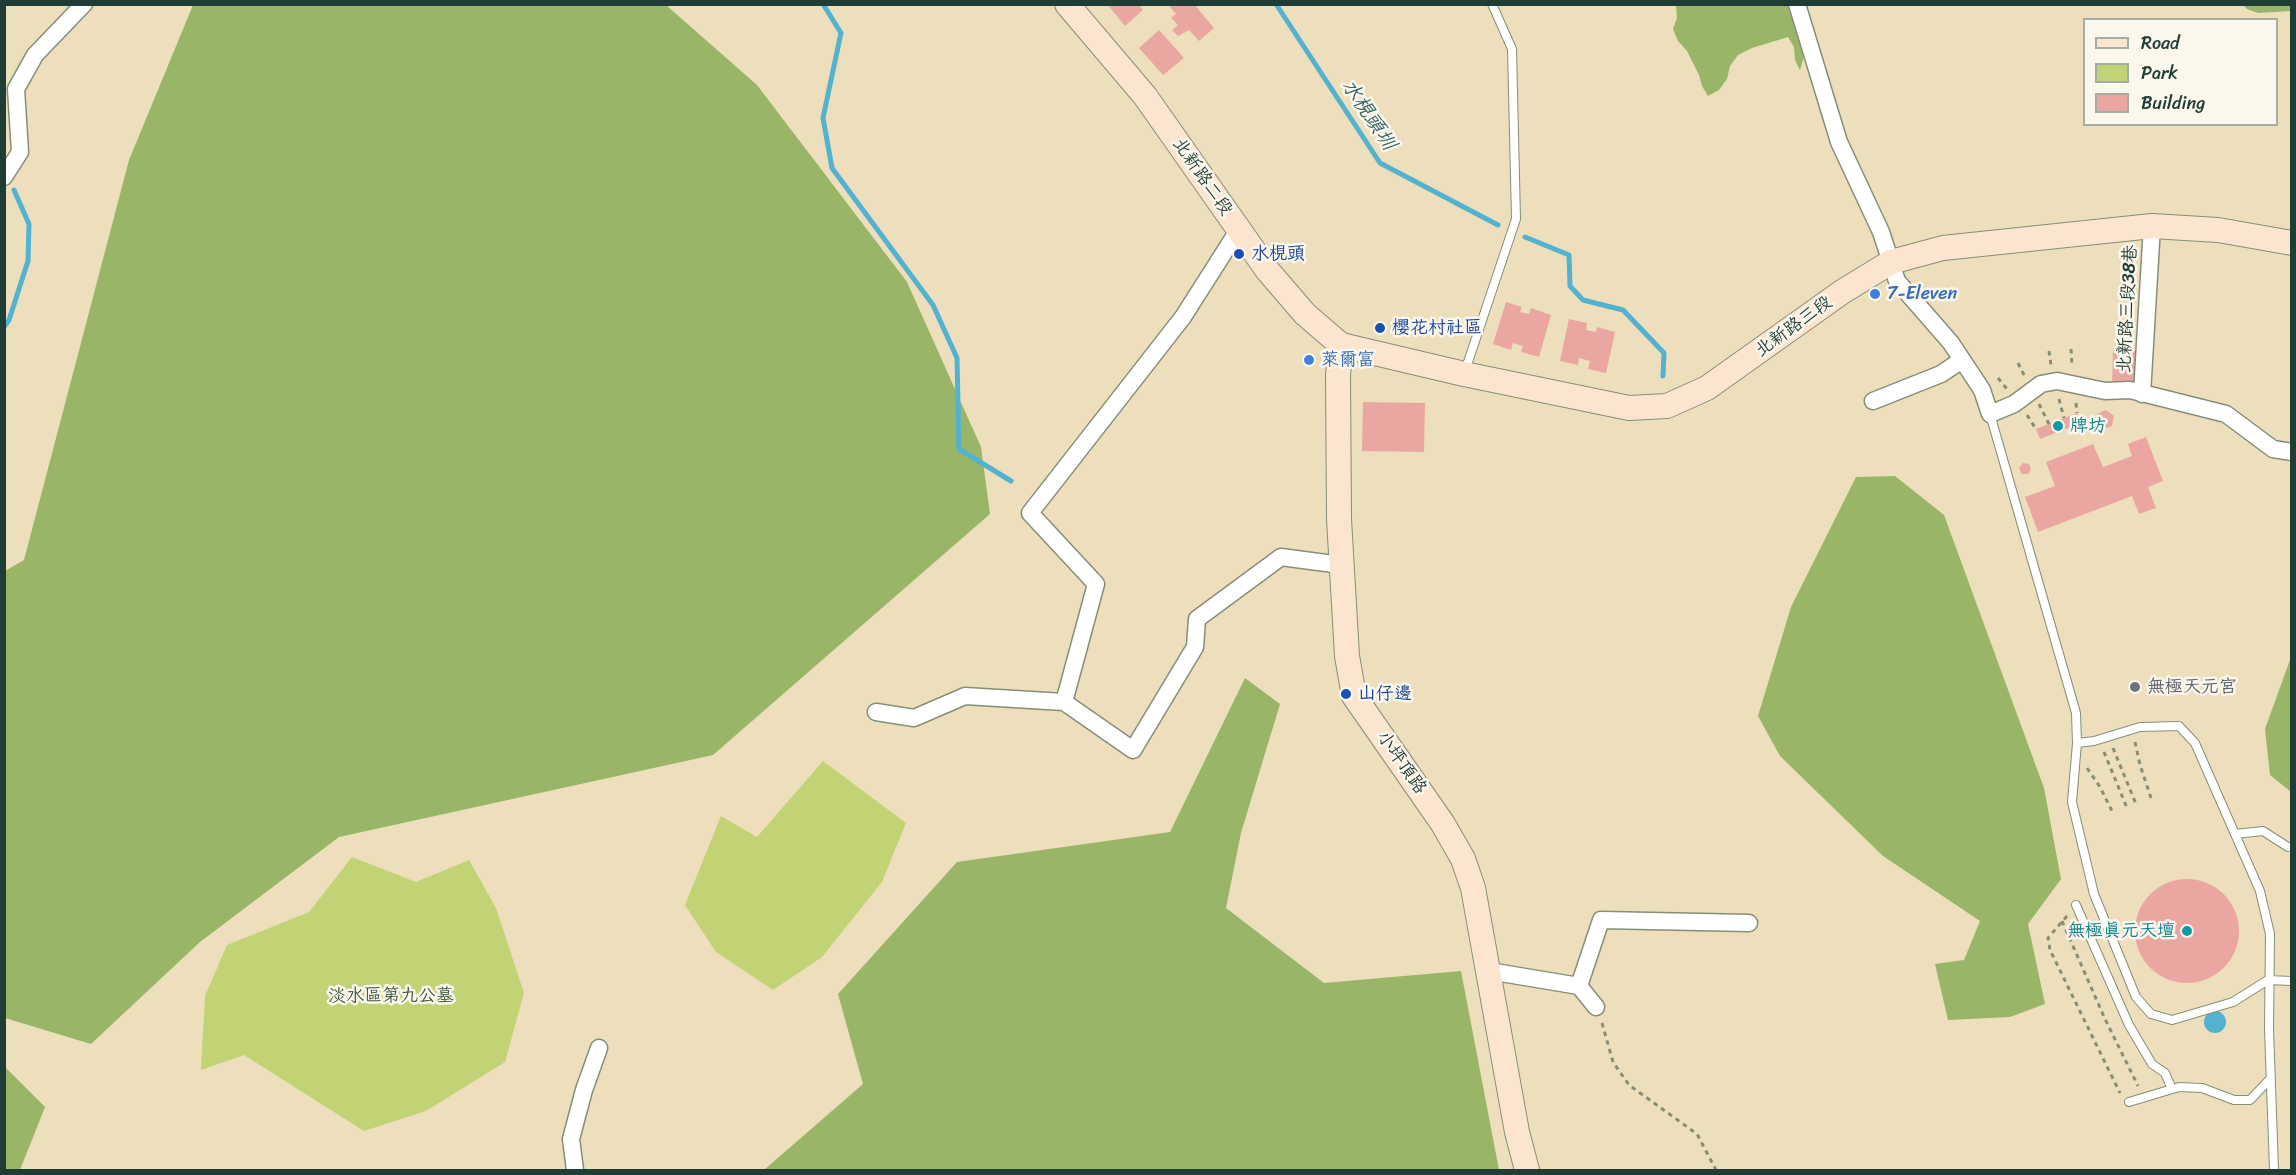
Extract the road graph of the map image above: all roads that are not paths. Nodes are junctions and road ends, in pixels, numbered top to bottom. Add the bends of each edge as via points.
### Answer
1 (84, 4) edge
2 (1067, 4) edge
3 (1492, 4) edge
4 (1797, 4) edge
5 (4, 177) edge
6 (2152, 226) junction
7 (1239, 229) junction
8 (2253, 236) junction
9 (2292, 243) edge
10 (2292, 255) edge
11 (1892, 262) junction
12 (1341, 345) junction
13 (1962, 360) junction
14 (1464, 374) junction
15 (2142, 394) junction
16 (1873, 401) dead end
17 (1990, 414) junction
18 (2292, 452) edge
19 (1341, 565) junction
20 (1064, 702) junction
21 (876, 712) dead end
22 (2077, 742) junction
23 (2235, 834) junction
24 (2288, 847) dead end
25 (2076, 905) dead end
26 (1749, 923) dead end
27 (1490, 971) junction
28 (2268, 980) junction
29 (2292, 981) edge
30 (1579, 986) junction
31 (1596, 1007) road end
32 (599, 1048) dead end
33 (2270, 1079) junction
34 (2172, 1089) junction
35 (2129, 1102) road end
36 (575, 1170) edge
37 (1527, 1170) edge
38 (2274, 1170) edge

1 - 5 street via 35,55 15,89 20,152
2 - 7 main road, 北新路二段 via 1145,96
3 - 14 lane via 1512,49 1516,219
4 - 11 street via 1839,142
6 - 8 main road, 北新路三段
6 - 11 main road, 北新路三段 via 1943,249
6 - 15 street, 北新路三段38巷
7 - 12 main road, 北新路二段 via 1305,315
7 - 20 street via 1183,317 1030,513 1096,584
8 - 9 main road, 北新路三段
8 - 10 main road, 北新路三段
11 - 13 street via 1897,281
11 - 14 main road, 北新路三段 via 1842,292 1707,388 1667,406 1629,408
12 - 14 main road, 北新路三段
12 - 19 main road, 小坪頂路
13 - 16 street via 1941,374
13 - 17 street via 1982,390
15 - 17 street via 2057,381 2041,384 2014,404
15 - 18 street via 2226,414 2273,449
17 - 22 lane via 2076,713
19 - 20 street via 1281,557 1197,619 1195,647 1133,750
19 - 27 main road, 小坪頂路 via 1347,656 1354,696 1463,859
20 - 21 street via 964,696 914,718
22 - 23 lane via 2140,727 2179,726 2195,743
22 - 28 lane via 2072,802 2094,894 2136,997 2151,1014 2172,1020 2234,1002
23 - 24 lane via 2263,831
23 - 28 lane via 2260,891 2270,934
25 - 34 lane via 2129,1025 2152,1064 2165,1073
26 - 30 street via 1601,920
27 - 30 street
27 - 37 main road, 小坪頂路
28 - 29 lane
28 - 33 lane
30 - 31 street
32 - 36 street via 570,1139
33 - 34 lane via 2250,1100 2234,1100 2202,1088
33 - 38 lane
34 - 35 lane

